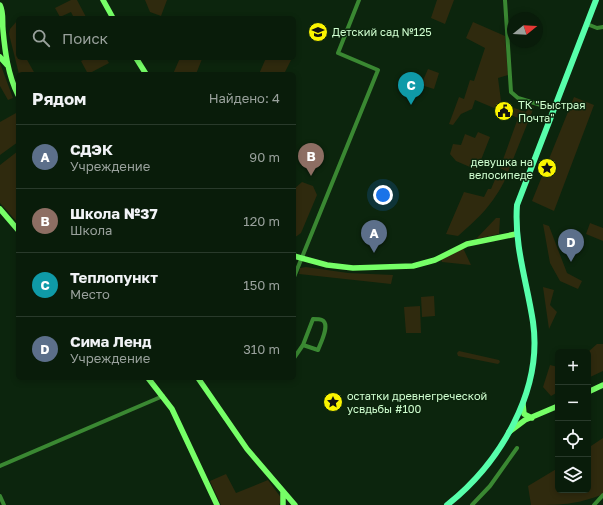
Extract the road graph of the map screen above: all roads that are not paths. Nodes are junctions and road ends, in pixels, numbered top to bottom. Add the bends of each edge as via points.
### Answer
1 (103, 0) edge
2 (359, 0) edge
3 (505, 0) edge
4 (596, 0) edge
5 (0, 5) edge
6 (112, 16) edge
7 (587, 24) junction
8 (1, 25) edge
9 (603, 27) edge
10 (0, 57) edge
11 (137, 60) edge
12 (7, 66) junction
13 (145, 72) edge
14 (16, 90) edge
15 (554, 109) junction
16 (0, 209) edge
17 (16, 228) edge
18 (516, 234) junction
19 (296, 256) edge
20 (302, 258) junction
21 (296, 272) edge
22 (303, 345) junction
23 (296, 355) edge
24 (150, 380) edge
25 (199, 380) edge
26 (603, 385) edge
27 (591, 391) edge
28 (163, 396) junction
29 (523, 400) junction
30 (555, 407) edge
31 (532, 418) junction
32 (514, 419) junction
33 (525, 420) junction
34 (507, 433) junction
35 (517, 448) dead end
36 (1, 464) edge
37 (283, 491) junction
38 (603, 495) edge
39 (0, 496) edge
40 (4, 505) edge
41 (217, 505) edge
42 (283, 505) edge
43 (290, 505) edge
44 (295, 505) edge
45 (447, 505) edge
46 (472, 505) edge
47 (594, 505) edge

1 - 6 street
2 - 20 street via 338,53 378,70
3 - 15 street via 511,92 518,98
4 - 7 main road
5 - 8 street via 3,10
7 - 9 street via 597,28
7 - 15 main road
8 - 12 street
10 - 12 street
11 - 13 street
12 - 14 street
15 - 18 main road via 519,196 515,215
16 - 17 street
18 - 20 street via 467,244 435,260 413,266 352,268
18 - 29 main road via 535,338 534,365
19 - 20 street
20 - 21 street
22 - 22 street via 312,319 322,320 326,328 318,350
22 - 23 street
24 - 28 street
25 - 37 street via 247,449
26 - 27 street
28 - 36 street
28 - 41 street via 172,409
29 - 31 street via 524,414
29 - 32 main road
30 - 31 street
31 - 33 street
32 - 33 street
32 - 34 main road
33 - 34 street
34 - 45 main road via 482,470
35 - 46 street via 490,486
37 - 42 street
37 - 43 street
37 - 44 street
38 - 47 street
39 - 40 street

